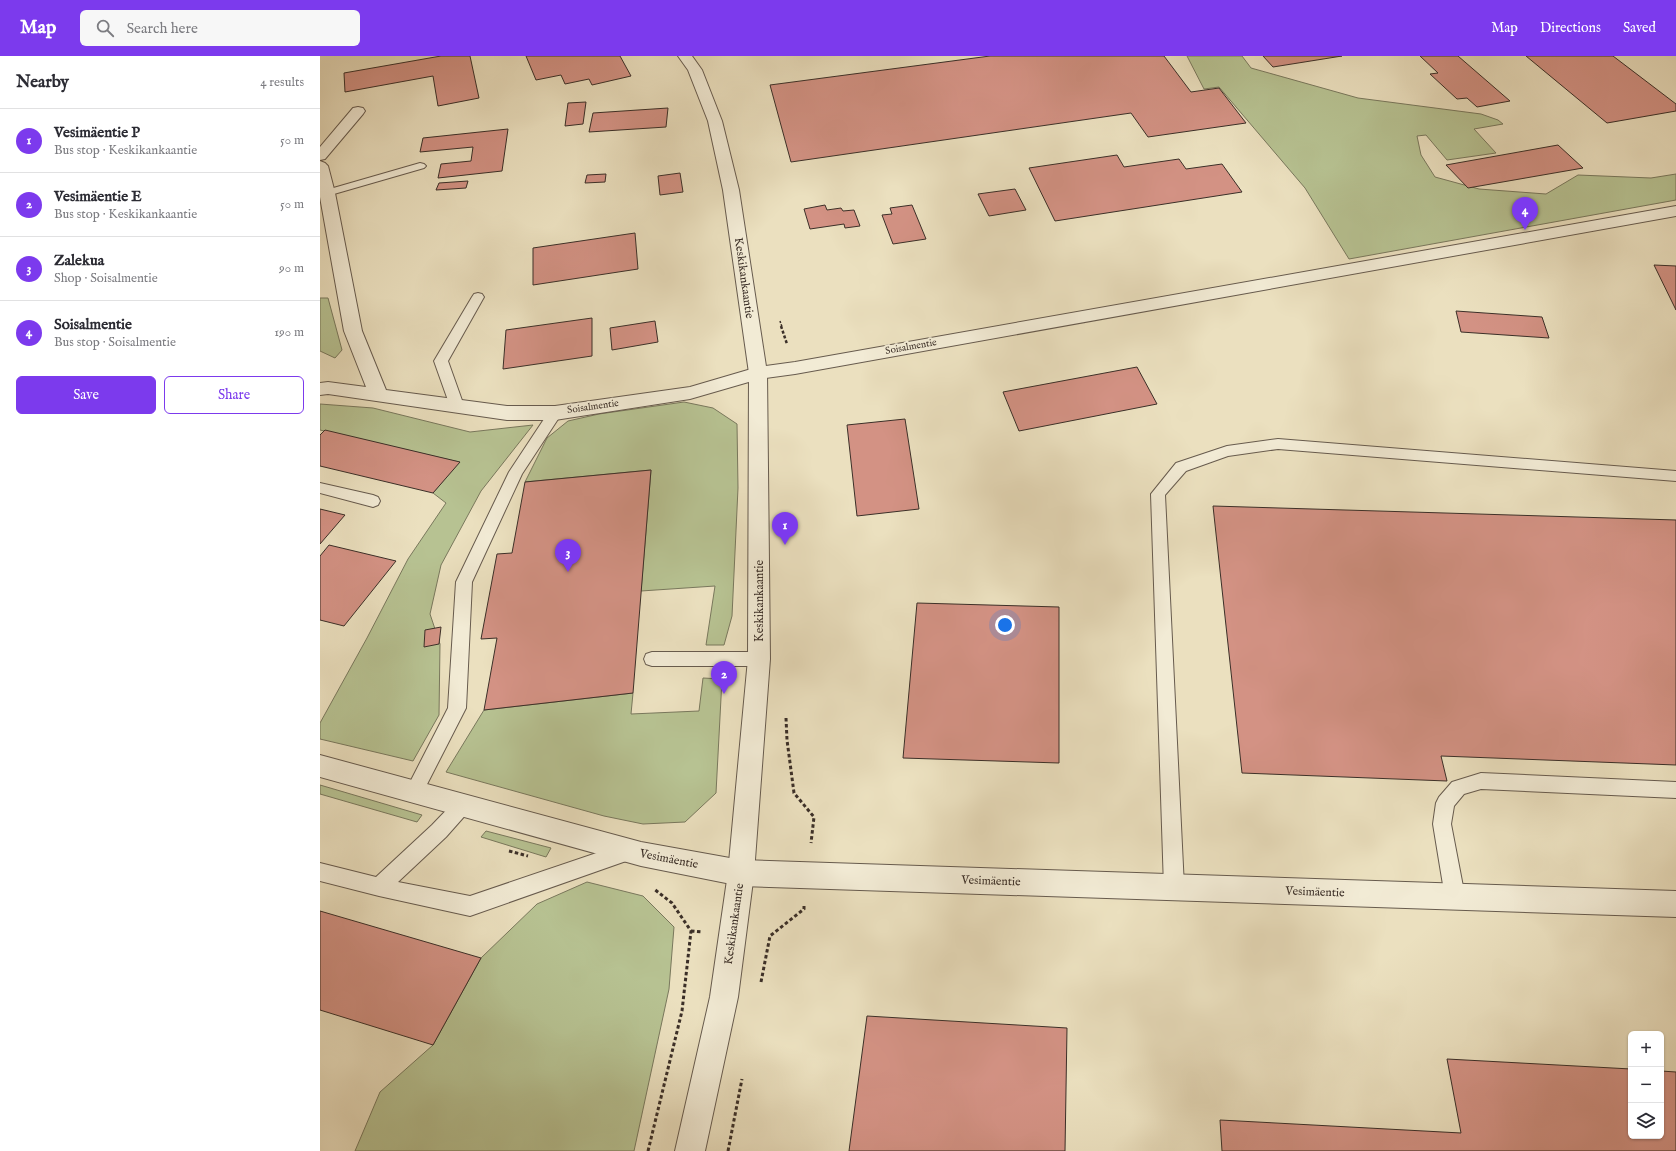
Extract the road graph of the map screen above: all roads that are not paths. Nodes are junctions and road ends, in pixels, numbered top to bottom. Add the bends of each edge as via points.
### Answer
1 (685, 56) edge
2 (358, 111) dead end
3 (320, 156) edge
4 (320, 166) edge
5 (420, 166) dead end
6 (327, 193) junction
7 (1676, 211) edge
8 (478, 297) dead end
9 (758, 373) junction
10 (320, 389) edge
11 (379, 395) junction
12 (457, 406) junction
13 (555, 413) junction
14 (1676, 476) edge
15 (320, 488) edge
16 (373, 501) dead end
17 (652, 659) dead end
18 (759, 659) junction
19 (320, 766) edge
20 (1676, 790) edge
21 (414, 792) junction
22 (463, 805) junction
23 (629, 850) junction
24 (320, 872) edge
25 (741, 873) junction
26 (379, 887) junction
27 (1174, 887) junction
28 (1454, 897) junction
29 (1676, 904) edge
30 (690, 1151) edge

1 - 9 street, Keskikankaantie via 695,70 715,121 728,174
2 - 3 street
4 - 6 street
5 - 6 lane
6 - 11 street via 353,332
7 - 9 street, Soisalmentie
8 - 12 lane via 441,361
9 - 13 street, Soisalmentie via 690,393
9 - 18 street, Keskikankaantie
10 - 11 street, Soisalmentie
11 - 12 street, Soisalmentie
12 - 13 street, Soisalmentie via 507,413
13 - 21 lane via 516,472 464,582 457,708
14 - 27 lane via 1278,444 1227,452 1182,467 1158,494
15 - 16 lane
17 - 18 lane
18 - 25 street, Keskikankaantie
19 - 21 street, Vesimäentie
20 - 28 lane via 1481,781 1458,788 1445,803 1442,824
21 - 22 street, Vesimäentie
22 - 23 street, Vesimäentie
22 - 26 lane
23 - 25 street, Vesimäentie
23 - 26 lane via 470,906
24 - 26 lane
25 - 27 street, Vesimäentie
25 - 30 street, Keskikankaantie via 724,997
27 - 28 street, Vesimäentie
28 - 29 street, Vesimäentie

